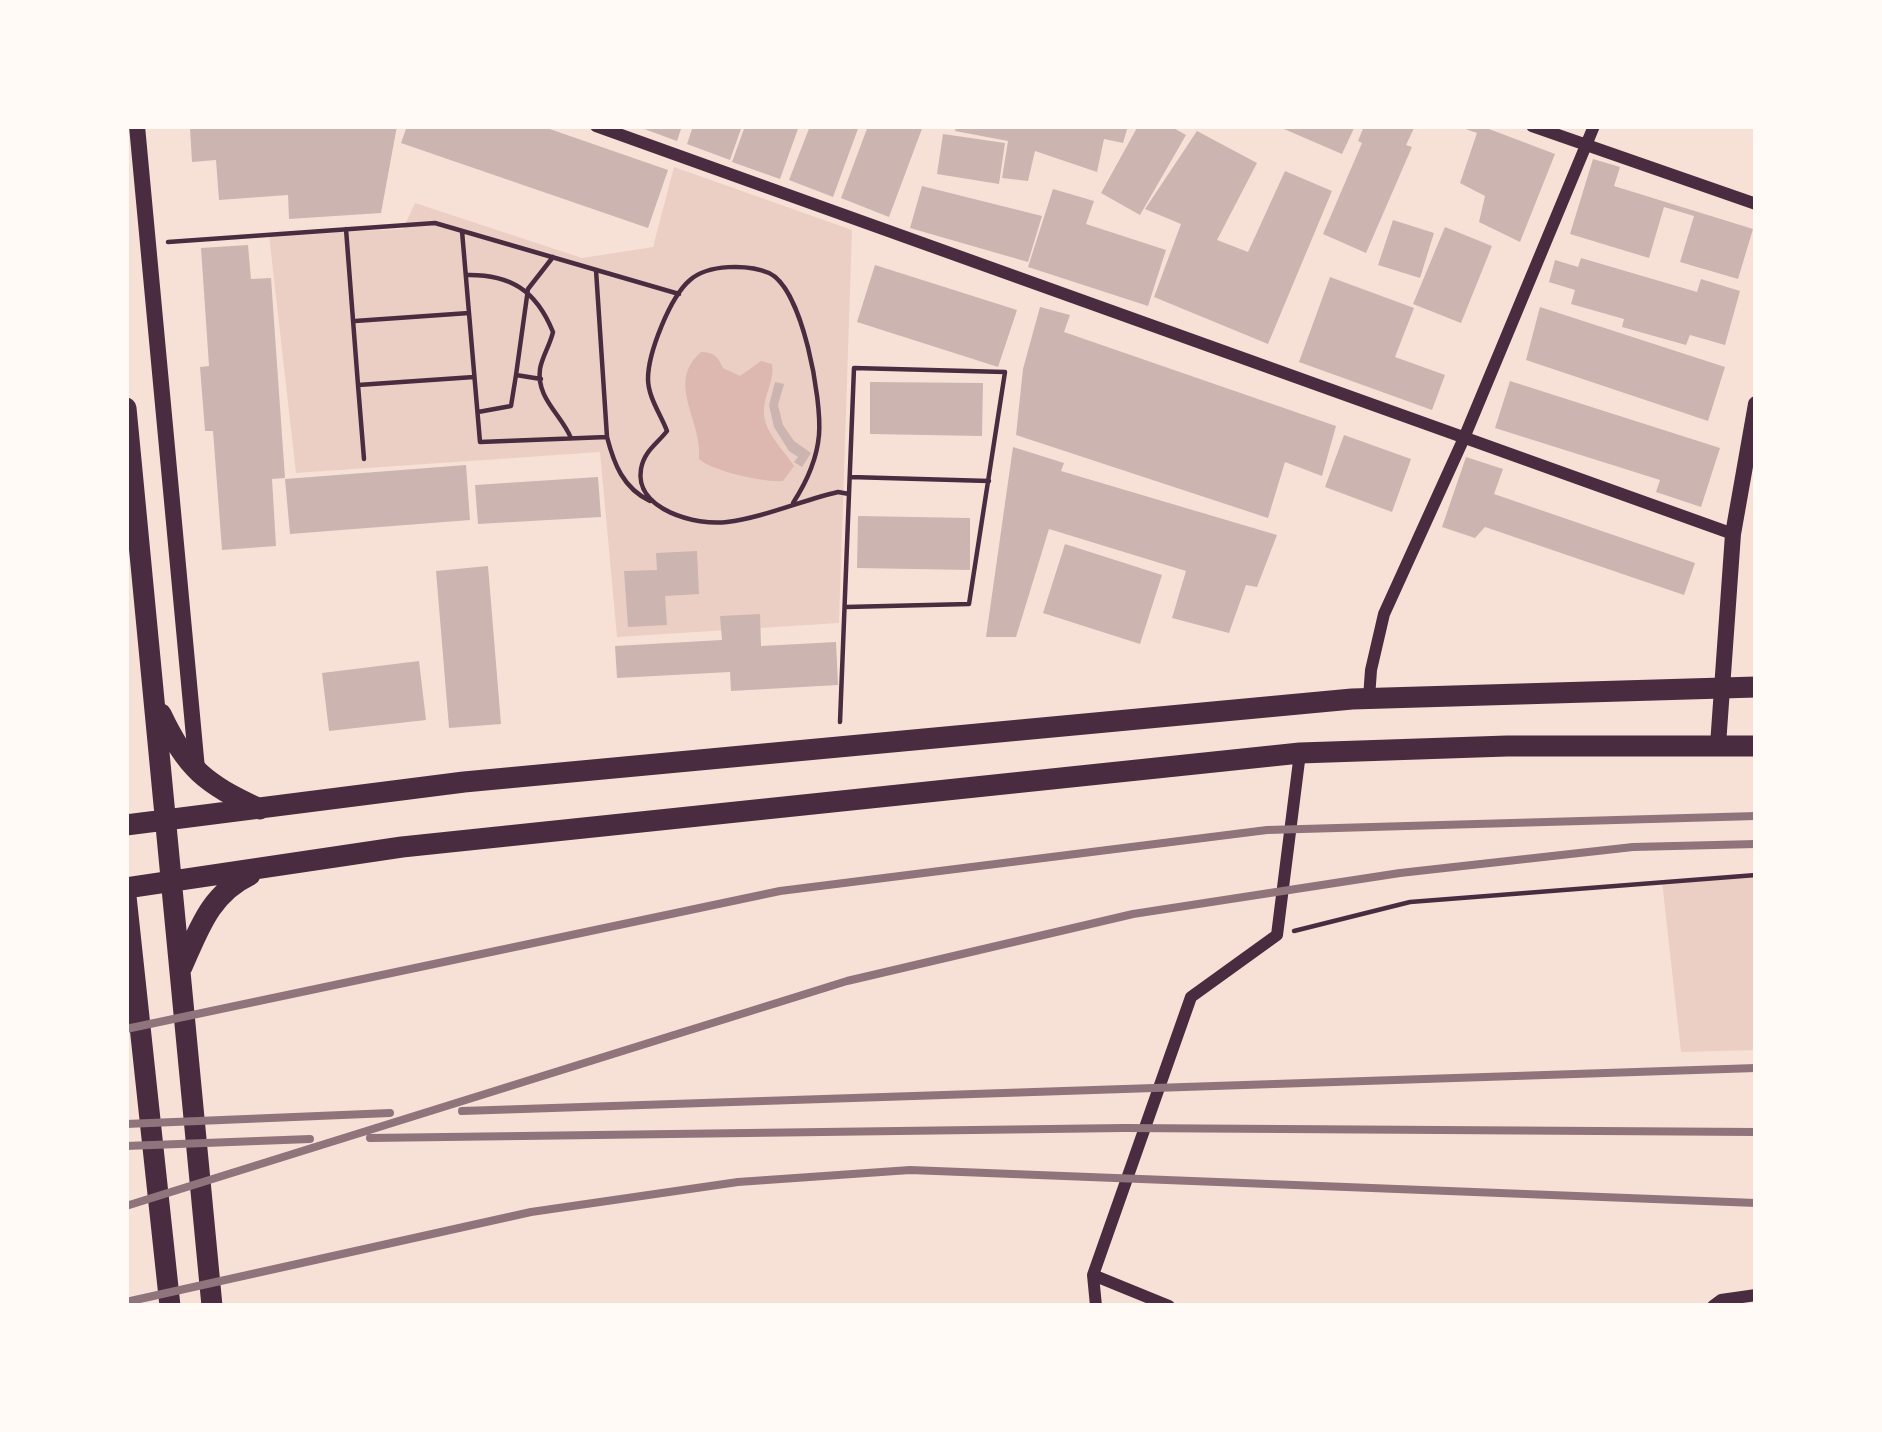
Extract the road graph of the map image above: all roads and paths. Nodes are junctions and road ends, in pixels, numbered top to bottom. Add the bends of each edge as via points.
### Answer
1 (137, 126) edge
2 (596, 126) edge
3 (1532, 126) edge
4 (1594, 126) edge
5 (1588, 146) junction
6 (1756, 204) edge
7 (346, 229) junction
8 (462, 231) junction
9 (148, 244) junction
10 (553, 257) junction
11 (596, 270) junction
12 (466, 275) junction
13 (528, 289) junction
14 (679, 294) junction
15 (469, 314) junction
16 (353, 321) junction
17 (516, 375) junction
18 (474, 377) junction
19 (541, 379) junction
20 (358, 385) junction
21 (1756, 404) edge
22 (126, 408) edge
23 (477, 412) junction
24 (607, 437) junction
25 (571, 438) junction
26 (1464, 438) junction
27 (364, 459) dead end
28 (850, 477) junction
29 (989, 481) junction
30 (849, 494) junction
31 (793, 502) junction
32 (661, 506) junction
33 (1732, 534) junction
34 (846, 607) junction
35 (1720, 687) junction
36 (1756, 687) edge
37 (153, 698) junction
38 (1369, 698) junction
39 (1718, 746) junction
40 (1756, 746) edge
41 (837, 747) junction
42 (1300, 753) junction
43 (197, 770) junction
44 (260, 809) junction
45 (165, 822) junction
46 (126, 825) edge
47 (263, 869) junction
48 (1756, 874) edge
49 (171, 883) junction
50 (126, 892) edge
51 (1277, 935) junction
52 (180, 973) junction
53 (131, 976) edge
54 (1093, 1275) junction
55 (1756, 1295) edge
56 (170, 1306) edge
57 (212, 1306) edge
58 (1096, 1306) edge
59 (1169, 1306) edge
60 (1713, 1306) edge

1 - 9 street
2 - 26 street
3 - 5 street
4 - 5 street
5 - 6 street
5 - 26 street
7 - 8 path via 435,223
7 - 9 path
7 - 16 path
8 - 10 path
8 - 12 path
9 - 43 street
10 - 11 path
10 - 13 path
11 - 14 path
11 - 24 path
12 - 13 path via 493,274
12 - 15 path
13 - 17 path
13 - 19 path via 553,332
14 - 31 path via 711,269 757,269 782,283 798,316 818,405 814,457
14 - 32 path via 651,347 648,382 667,430 640,472
15 - 16 path
15 - 18 path
16 - 20 path
17 - 19 path
17 - 23 path via 511,406
18 - 20 path
18 - 23 path
19 - 25 path
20 - 27 path
21 - 33 street
22 - 37 main road
23 - 25 path via 480,442
24 - 25 path
24 - 32 path via 616,471
26 - 33 street
26 - 38 street via 1384,614
28 - 29 path
28 - 29 path via 854,368 1006,372
28 - 30 path
29 - 34 path via 970,604
30 - 31 path
30 - 34 path
31 - 32 path via 722,523
33 - 35 street
34 - 41 path
35 - 36 main road
35 - 38 main road
35 - 39 street
37 - 43 main road via 181,756
37 - 45 main road
38 - 41 main road
39 - 40 main road
39 - 42 main road
41 - 44 main road
42 - 47 main road via 402,847
42 - 51 street
43 - 44 main road
44 - 45 main road
45 - 46 main road
45 - 49 main road
47 - 49 main road
47 - 52 main road via 207,909
48 - 51 path via 1410,902
49 - 50 main road
49 - 52 main road
50 - 53 main road
51 - 54 street via 1191,998
52 - 57 main road
53 - 56 main road
54 - 58 street
54 - 59 street
55 - 60 street

